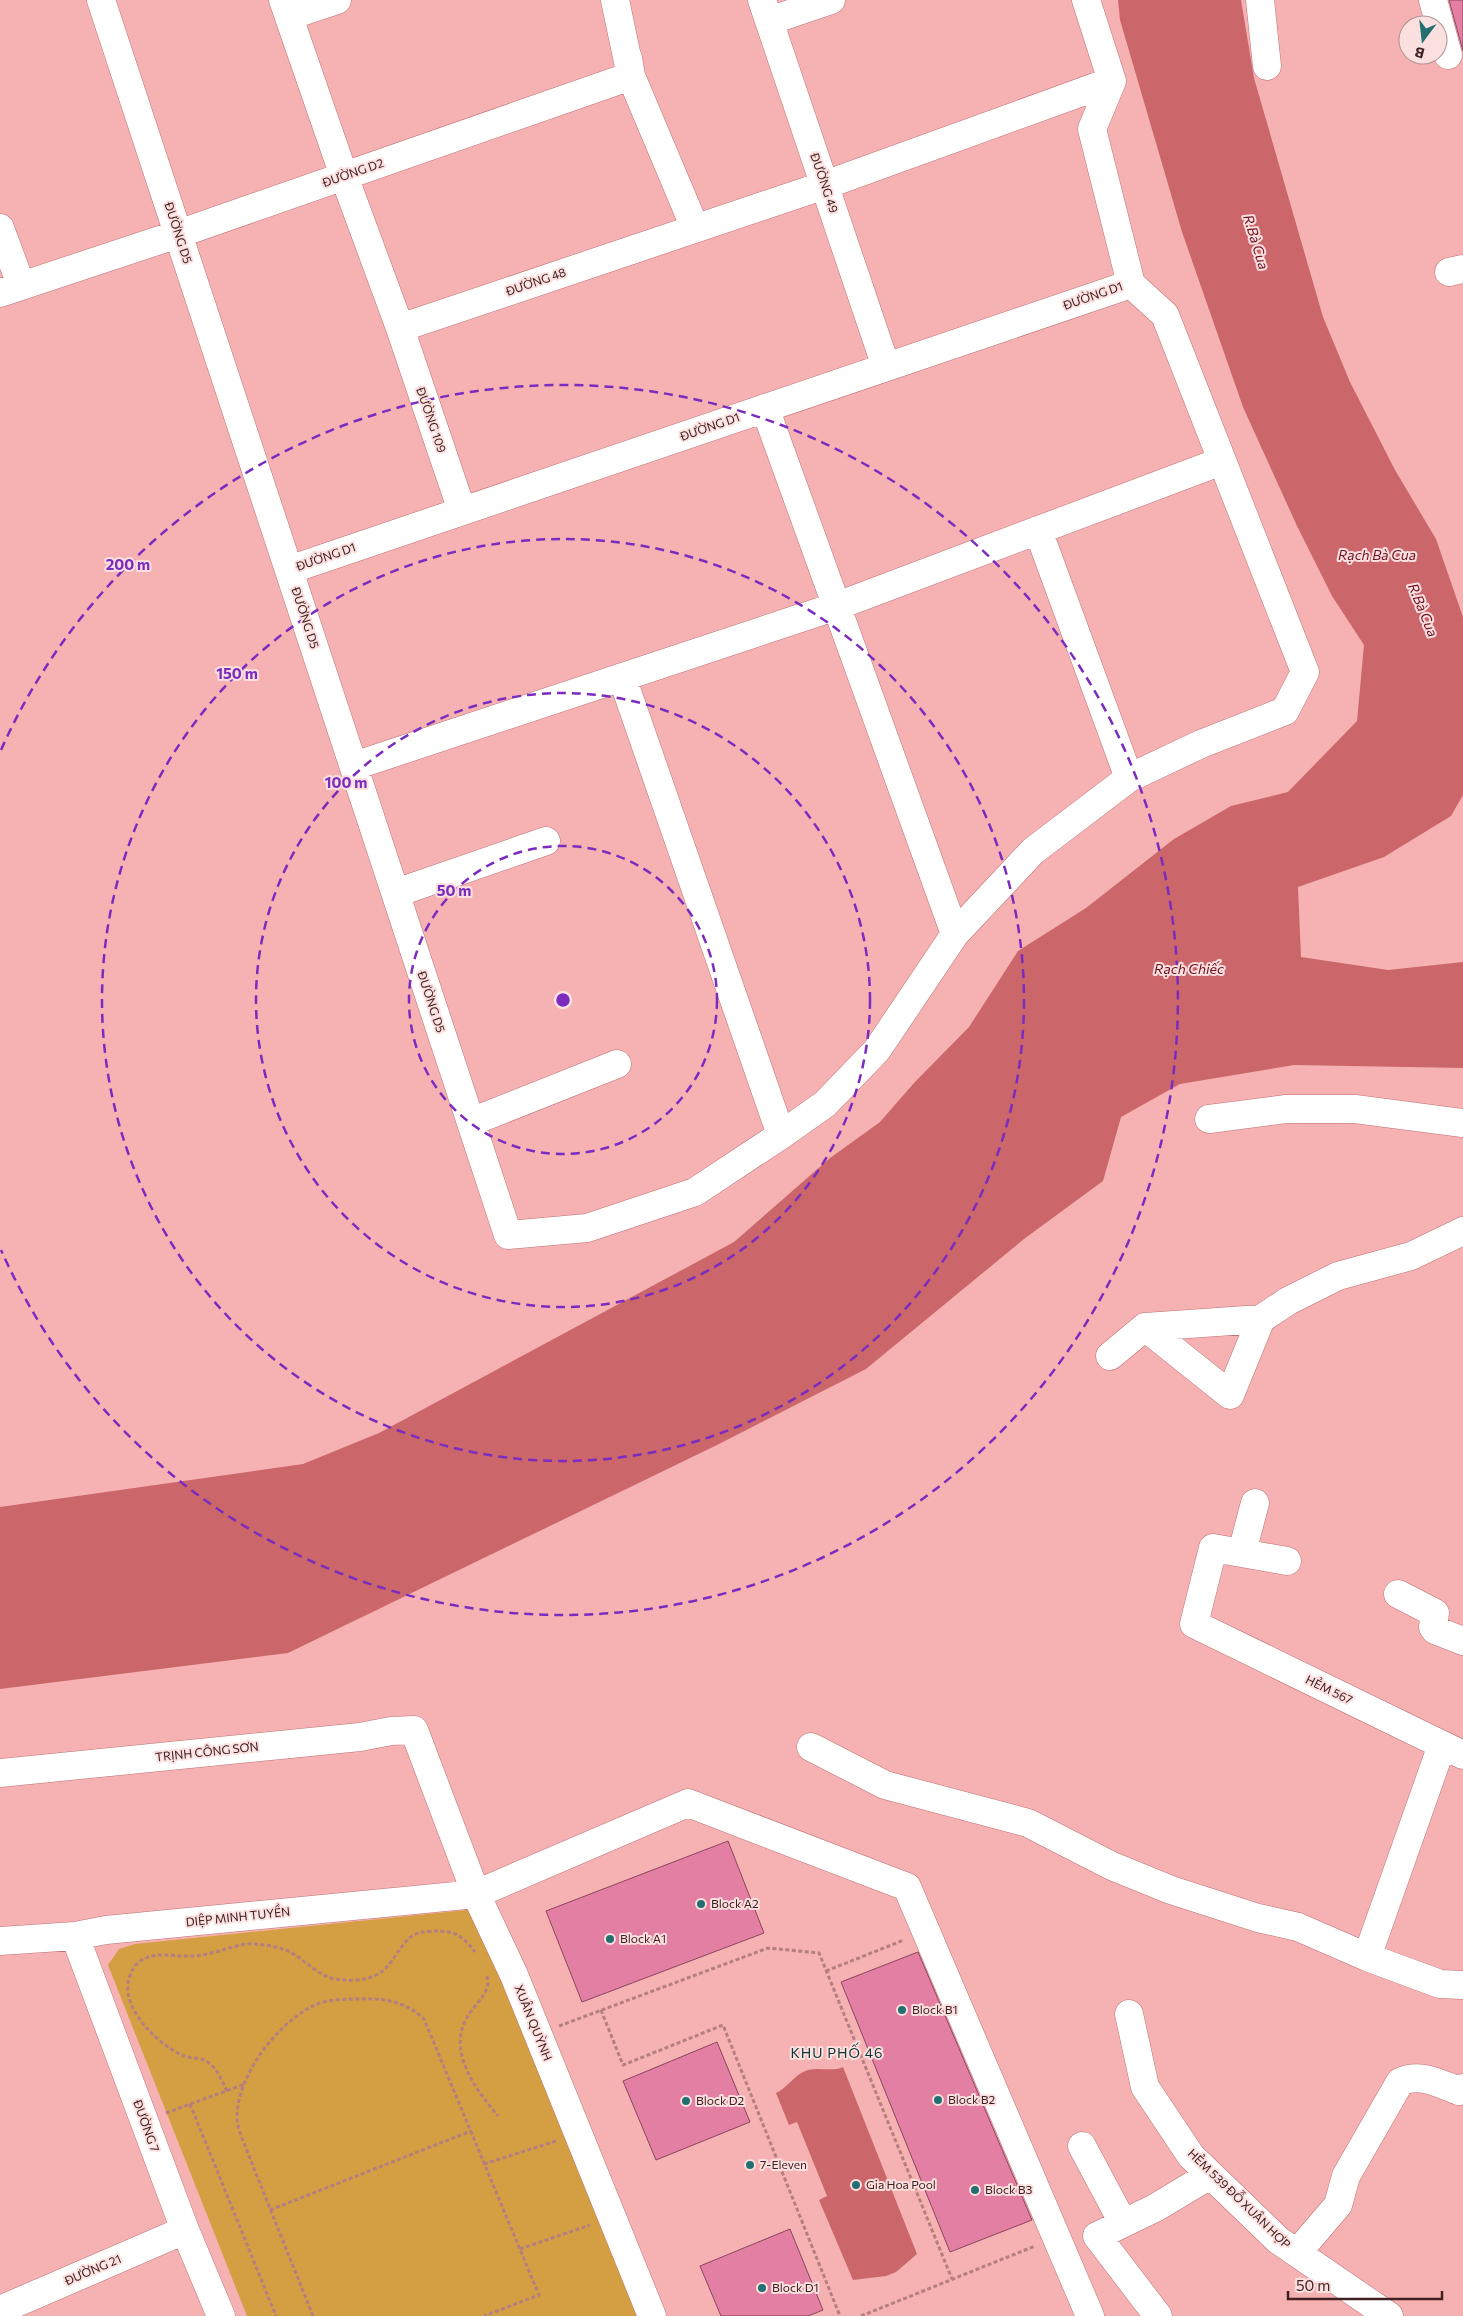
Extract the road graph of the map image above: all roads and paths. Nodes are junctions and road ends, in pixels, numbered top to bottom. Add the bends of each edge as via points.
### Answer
1 (101, 0) edge
2 (337, 0) edge
3 (615, 0) edge
4 (831, 0) edge
5 (1086, 0) edge
6 (1260, 0) edge
7 (1433, 0) edge
8 (286, 8) edge
9 (765, 10) edge
10 (1437, 15) edge
11 (1267, 66) dead end
12 (632, 76) junction
13 (1112, 81) junction
14 (344, 176) junction
15 (825, 185) junction
16 (0, 228) edge
17 (695, 228) junction
18 (178, 234) junction
19 (1131, 284) junction
20 (11, 289) edge
21 (400, 328) junction
22 (886, 367) junction
23 (765, 408) junction
24 (1222, 461) junction
25 (462, 511) junction
26 (1038, 530) junction
27 (289, 570) junction
28 (837, 606) junction
29 (622, 677) junction
30 (354, 766) junction
31 (1129, 778) junction
32 (546, 841) dead end
33 (396, 893) junction
34 (954, 934) junction
35 (617, 1064) dead end
36 (1209, 1119) dead end
37 (471, 1122) junction
38 (1463, 1122) edge
39 (781, 1135) junction
40 (1463, 1231) edge
41 (1261, 1318) junction
42 (1145, 1327) junction
43 (1110, 1356) dead end
44 (1255, 1503) dead end
45 (1242, 1552) junction
46 (1287, 1561) dead end
47 (1398, 1594) dead end
48 (1463, 1641) edge
49 (414, 1730) joint
50 (811, 1747) dead end
51 (1452, 1750) edge
52 (0, 1772) edge
53 (476, 1894) junction
54 (925, 1931) junction
55 (75, 1936) junction
56 (0, 1941) edge
57 (478, 1957) dead end
58 (1368, 1957) junction
59 (826, 1971) junction
60 (486, 1972) dead end
61 (1463, 1985) edge
62 (601, 2010) junction
63 (1129, 2014) dead end
64 (538, 2034) junction
65 (246, 2084) junction
66 (1463, 2088) edge
67 (227, 2091) junction
68 (190, 2104) junction
69 (498, 2116) dead end
70 (145, 2121) junction
71 (471, 2131) junction
72 (578, 2134) junction
73 (1082, 2146) dead end
74 (484, 2164) junction
75 (1210, 2175) junction
76 (270, 2210) junction
77 (612, 2218) junction
78 (1123, 2223) junction
79 (185, 2230) junction
80 (1056, 2238) junction
81 (520, 2249) junction
82 (1297, 2253) junction
83 (952, 2279) junction
84 (0, 2310) edge
85 (1088, 2312) edge
86 (221, 2316) edge
87 (276, 2316) edge
88 (312, 2316) edge
89 (484, 2316) edge
90 (652, 2316) edge
91 (840, 2316) edge
92 (861, 2316) edge
93 (1158, 2316) edge
94 (1389, 2316) edge

1 - 18 street, ĐƯỜNG D5
2 - 8 street
3 - 12 street
4 - 9 street
5 - 13 street
6 - 11 street
7 - 10 street
8 - 14 street
9 - 15 street, ĐƯỜNG 49
12 - 14 street, ĐƯỜNG D2
12 - 17 street
13 - 15 street, ĐƯỜNG 48
13 - 19 street via 1092,129
14 - 18 street, ĐƯỜNG D2
14 - 21 street
15 - 17 street, ĐƯỜNG 48
15 - 22 street, ĐƯỜNG 49
16 - 20 street
17 - 21 street, ĐƯỜNG 48
18 - 20 street, ĐƯỜNG D2
18 - 27 street, ĐƯỜNG D5
19 - 22 street, ĐƯỜNG D1
19 - 24 street via 1165,315
21 - 25 street, ĐƯỜNG 109
22 - 23 street, ĐƯỜNG D1
23 - 25 street, ĐƯỜNG D1
23 - 28 street
24 - 26 street
24 - 31 street via 1305,672 1285,711 1201,744
25 - 27 street, ĐƯỜNG D1
26 - 28 street
26 - 31 street
27 - 30 street, ĐƯỜNG D5
28 - 29 street
28 - 34 street
29 - 30 street
29 - 39 street
30 - 33 street, ĐƯỜNG D5
31 - 34 street via 1033,851
32 - 33 street
33 - 37 street, ĐƯỜNG D5
34 - 39 street via 877,1050 825,1104
35 - 37 street
36 - 38 street via 1286,1109 1356,1109
37 - 39 street, ĐƯỜNG D5 via 508,1235 587,1228 695,1192
40 - 41 street via 1411,1256 1338,1276
41 - 42 street
41 - 42 street via 1230,1395
42 - 43 street
44 - 45 street
45 - 46 street
45 - 51 street, HẺM 567 via 1213,1548 1194,1624
47 - 48 street via 1435,1612 1435,1630
49 - 52 street, TRỊNH CÔNG SƠN
49 - 53 street, XUÂN QUỲNH
50 - 58 street via 884,1785 1028,1823 1112,1866 1171,1890 1258,1918 1298,1927
51 - 58 street
53 - 54 street, DIỆP MINH TUYỀN via 688,1803 906,1887
53 - 55 street, DIỆP MINH TUYỀN via 106,1930
53 - 64 street, XUÂN QUỲNH
54 - 59 path
54 - 80 street, DIỆP MINH TUYỀN
55 - 56 street, DIỆP MINH TUYỀN
55 - 70 street, ĐƯỜNG 7
57 - 67 path via 465,1941 453,1933 433,1931 412,1936 377,1975 354,1980 324,1976 303,1959 268,1945 246,1944 216,1953 153,1956 142,1960 134,1966 128,1985 134,2009 147,2029 168,2048 186,2057 208,2062
58 - 61 street via 1440,1984
59 - 62 path via 819,1953 768,1948
59 - 83 path
60 - 69 path via 485,1995 471,2011 463,2028 462,2060 468,2076
62 - 64 path
62 - 91 path via 623,2065 723,2025
63 - 75 street, HẺM 539 ĐỖ XUÂN HỢP via 1145,2087 1191,2156
64 - 72 street, XUÂN QUỲNH
65 - 67 path
65 - 71 path via 268,2044 284,2025 303,2012 317,2004 350,1999 386,2000 411,2007 424,2019
65 - 76 path via 237,2120
66 - 82 street via 1459,2091 1427,2079 1409,2077 1400,2082 1346,2176 1338,2205
67 - 68 path
68 - 70 path
68 - 87 path
70 - 79 street, ĐƯỜNG 7
71 - 74 path
71 - 76 path
72 - 74 path
72 - 77 street, XUÂN QUỲNH
73 - 78 street
74 - 81 path
75 - 78 street
75 - 82 street, HẺM 539 ĐỖ XUÂN HỢP via 1278,2240
76 - 88 path
77 - 81 path
77 - 90 street, XUÂN QUỲNH
78 - 93 street via 1098,2236
79 - 84 street, ĐƯỜNG 21
79 - 86 street, ĐƯỜNG 7
80 - 83 path
80 - 85 street, DIỆP MINH TUYỀN
81 - 89 path via 539,2295
82 - 94 street, HẺM 539 ĐỖ XUÂN HỢP
83 - 92 path

